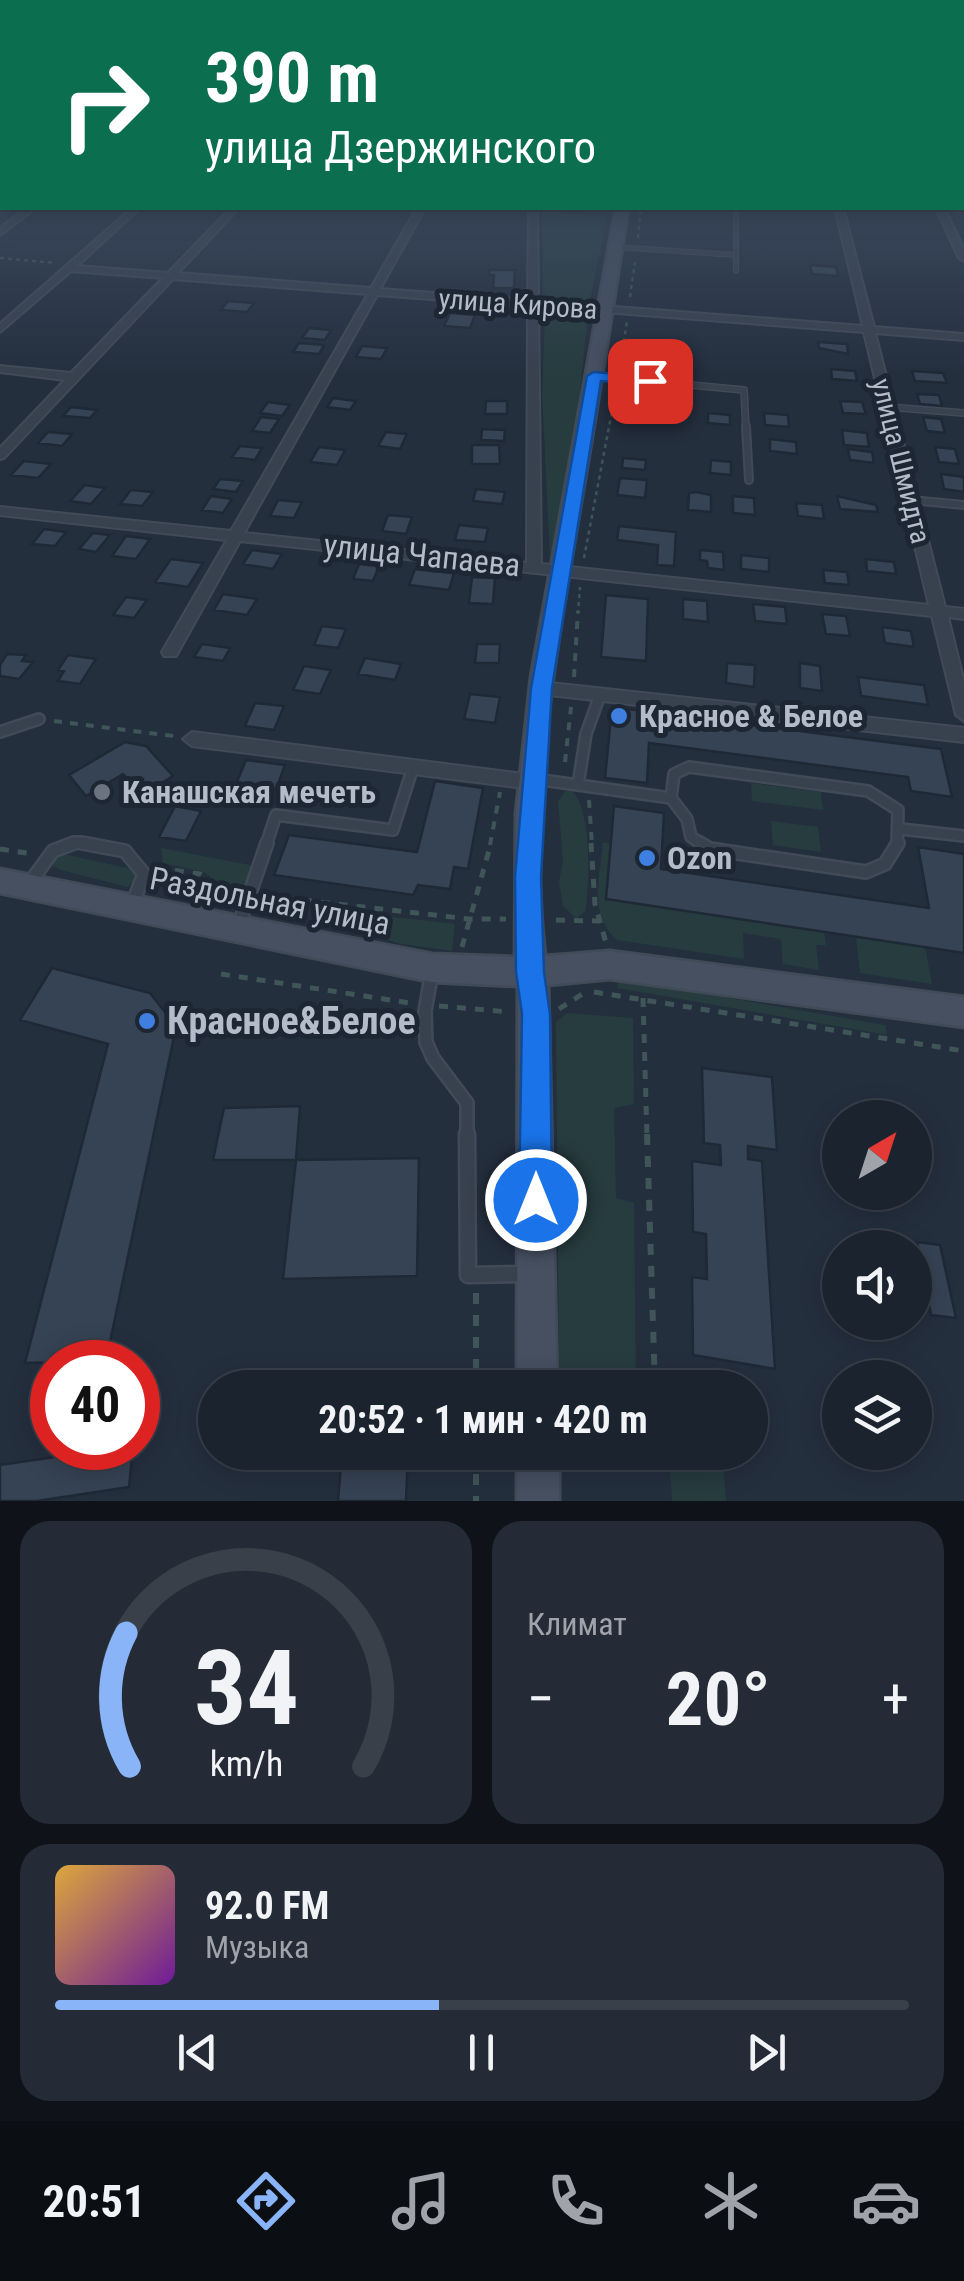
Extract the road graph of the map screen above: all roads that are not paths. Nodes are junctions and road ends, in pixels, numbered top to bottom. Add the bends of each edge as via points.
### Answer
1 (108, 234) edge
2 (211, 234) edge
3 (406, 234) edge
4 (532, 234) edge
5 (618, 234) edge
6 (736, 234) edge
7 (845, 234) edge
8 (953, 234) edge
9 (616, 247) junction
10 (736, 254) junction
11 (964, 258) edge
12 (73, 266) junction
13 (736, 271) dead end
14 (173, 276) junction
15 (372, 294) junction
16 (531, 305) junction
17 (605, 311) junction
18 (0, 329) edge
19 (868, 330) junction
20 (964, 337) edge
21 (0, 369) edge
22 (594, 376) junction
23 (73, 377) junction
24 (888, 408) junction
25 (964, 414) edge
26 (0, 456) edge
27 (749, 480) dead end
28 (912, 500) junction
29 (964, 505) edge
30 (0, 510) edge
31 (238, 537) junction
32 (534, 567) junction
33 (570, 570) junction
34 (937, 611) junction
35 (964, 614) edge
36 (170, 652) dead end
37 (541, 688) junction
38 (600, 695) junction
39 (964, 714) edge
40 (40, 719) road end
41 (0, 732) edge
42 (964, 735) edge
43 (192, 739) road end
44 (413, 767) junction
45 (525, 780) junction
46 (583, 785) junction
47 (671, 798) junction
48 (901, 828) junction
49 (964, 836) edge
50 (13, 884) edge
51 (130, 910) junction
52 (237, 931) junction
53 (446, 963) junction
54 (530, 972) junction
55 (427, 1006) joint
56 (964, 1012) edge
57 (536, 1274) junction
58 (537, 1370) edge
59 (538, 1470) edge
60 (538, 1501) edge

1 - 12 street
2 - 14 street
3 - 15 street
4 - 16 street
5 - 9 street
6 - 10 lane
7 - 19 street, улица Шмидта
8 - 11 street
9 - 10 lane
9 - 17 street
10 - 13 lane
12 - 14 street, улица Кирова
12 - 18 street
14 - 15 street, улица Кирова
14 - 23 street
15 - 16 street, улица Кирова
15 - 31 street
16 - 17 street, улица Кирова
16 - 32 street
17 - 19 street, улица Кирова
17 - 22 street
19 - 20 street, улица Кирова
19 - 24 street, улица Шмидта
21 - 23 street
22 - 27 lane via 744,390
22 - 33 street
23 - 26 street
24 - 25 lane
24 - 28 street, улица Шмидта
28 - 29 lane
28 - 34 street, улица Шмидта
30 - 31 street, улица Чапаева
31 - 32 street, улица Чапаева
31 - 36 street
32 - 33 street, улица Чапаева
33 - 34 street, улица Чапаева
33 - 37 street
34 - 35 street, улица Чапаева
34 - 39 street, улица Шмидта
37 - 38 street
37 - 45 street
38 - 42 street
38 - 46 lane via 586,734
40 - 41 lane
43 - 44 street
44 - 45 street
44 - 52 lane via 393,830 276,816
45 - 46 lane
45 - 54 street
46 - 47 lane
47 - 48 lane via 674,774 689,767 868,791 891,802
47 - 48 lane via 688,819 690,838 702,847 866,872 889,862
48 - 49 lane
50 - 51 street, Раздольная улица
50 - 51 lane via 53,851 77,842 124,851 144,874
51 - 52 street, Раздольная улица
52 - 53 street, Раздольная улица
53 - 54 street, Раздольная улица
53 - 55 lane
54 - 56 street, Раздольная улица via 610,965
54 - 57 street via 536,1014
55 - 57 lane via 429,1051 467,1102 468,1274
57 - 58 street
59 - 60 street

